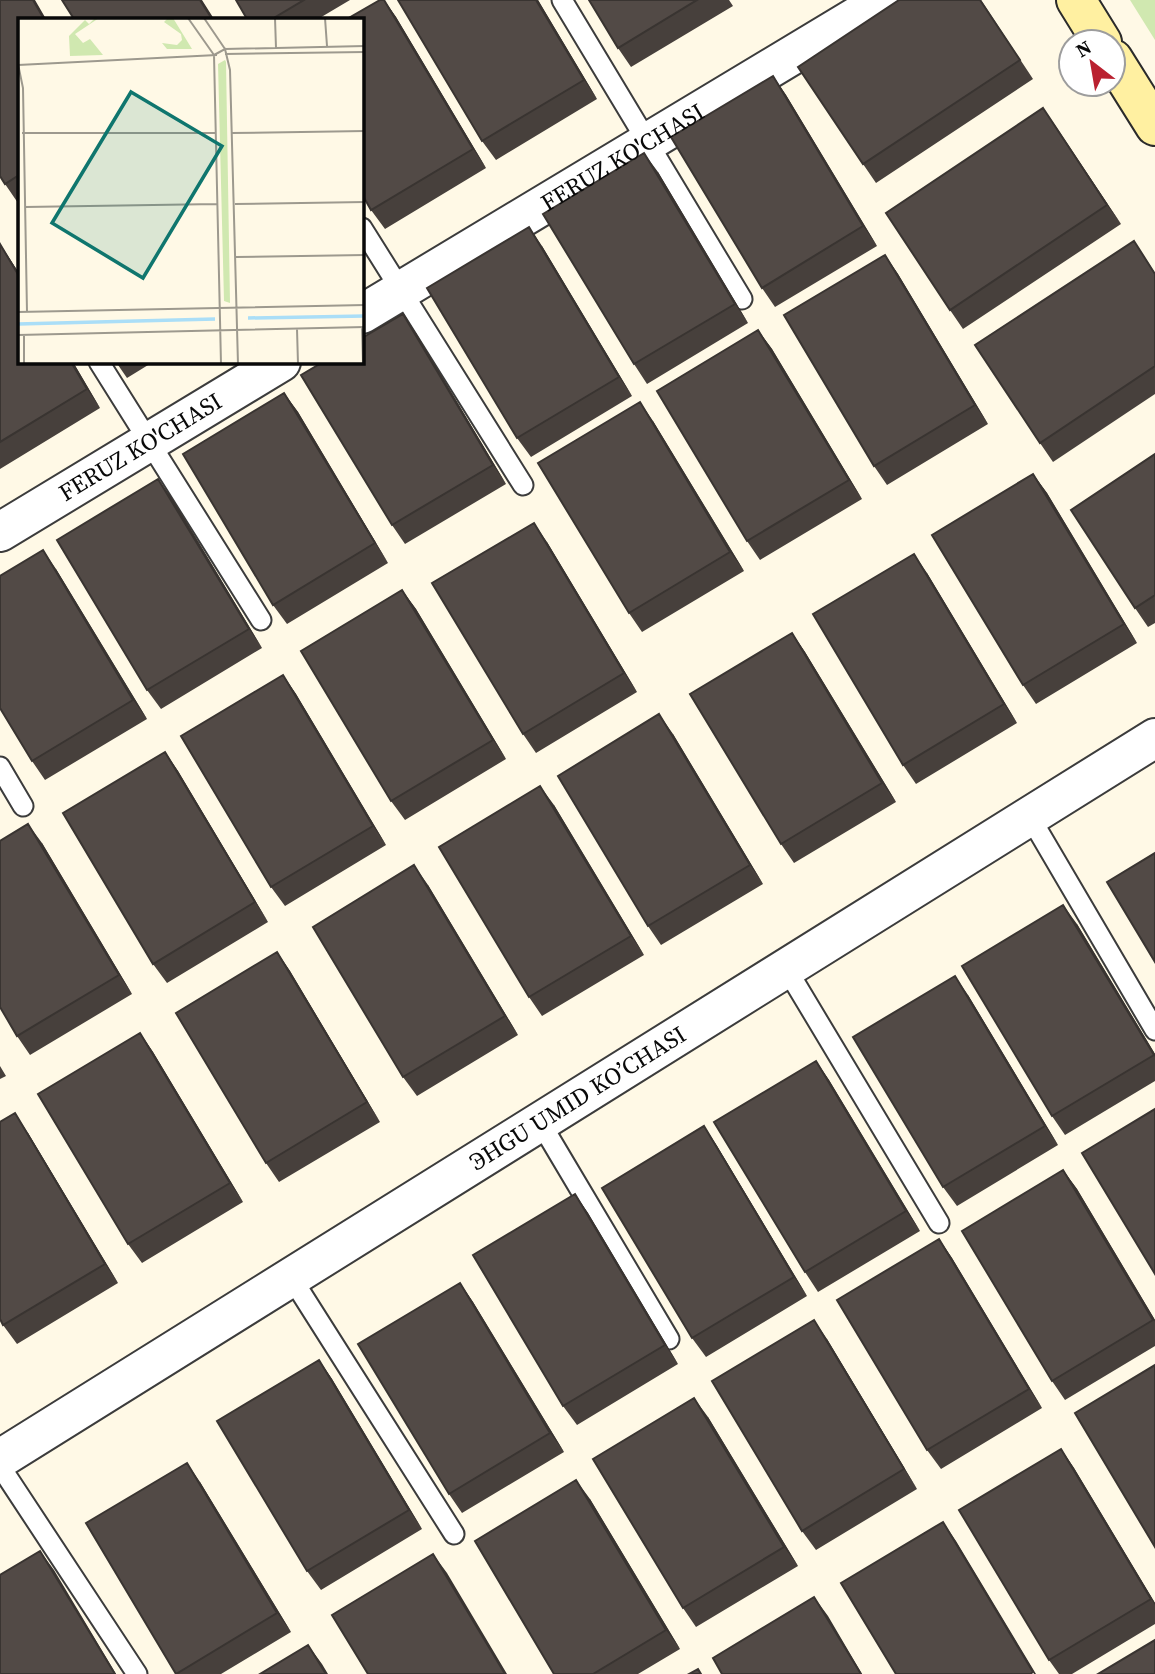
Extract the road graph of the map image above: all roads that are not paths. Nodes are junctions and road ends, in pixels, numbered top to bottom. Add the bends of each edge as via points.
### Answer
1 (562, 0) edge
2 (884, 0) edge
3 (1076, 0) edge
4 (1093, 28) edge
5 (1127, 81) edge
6 (1155, 126) edge
7 (649, 141) junction
8 (364, 231) edge
9 (401, 291) junction
10 (742, 299) dead end
11 (364, 313) edge
12 (100, 364) edge
13 (278, 364) edge
14 (150, 441) junction
15 (523, 485) dead end
16 (0, 532) edge
17 (261, 620) edge
18 (1155, 738) edge
19 (0, 767) edge
20 (23, 806) dead end
21 (1030, 817) junction
22 (786, 968) junction
23 (1155, 1030) edge
24 (540, 1122) junction
25 (939, 1223) dead end
26 (291, 1277) junction
27 (669, 1339) dead end
28 (0, 1459) edge
29 (0, 1466) edge
30 (454, 1534) dead end
31 (137, 1674) edge

1 - 7 lane
2 - 7 street, FERUZ KO'CHASI
3 - 4 main road
5 - 6 main road
7 - 9 street, FERUZ KO'CHASI
7 - 10 lane
8 - 9 lane
9 - 11 street, FERUZ KO'CHASI
9 - 15 lane
12 - 14 lane
13 - 14 street, FERUZ KO'CHASI
14 - 16 street, FERUZ KO'CHASI
14 - 17 lane
18 - 21 street, ЭHGU UMID KO’CHASI
19 - 20 lane
21 - 22 street, ЭHGU UMID KO’CHASI
21 - 23 lane
22 - 24 street, ЭHGU UMID KO’CHASI
22 - 25 lane
24 - 26 street, ЭHGU UMID KO’CHASI
24 - 27 lane
26 - 28 street, ЭHGU UMID KO’CHASI
26 - 30 lane
29 - 31 lane

